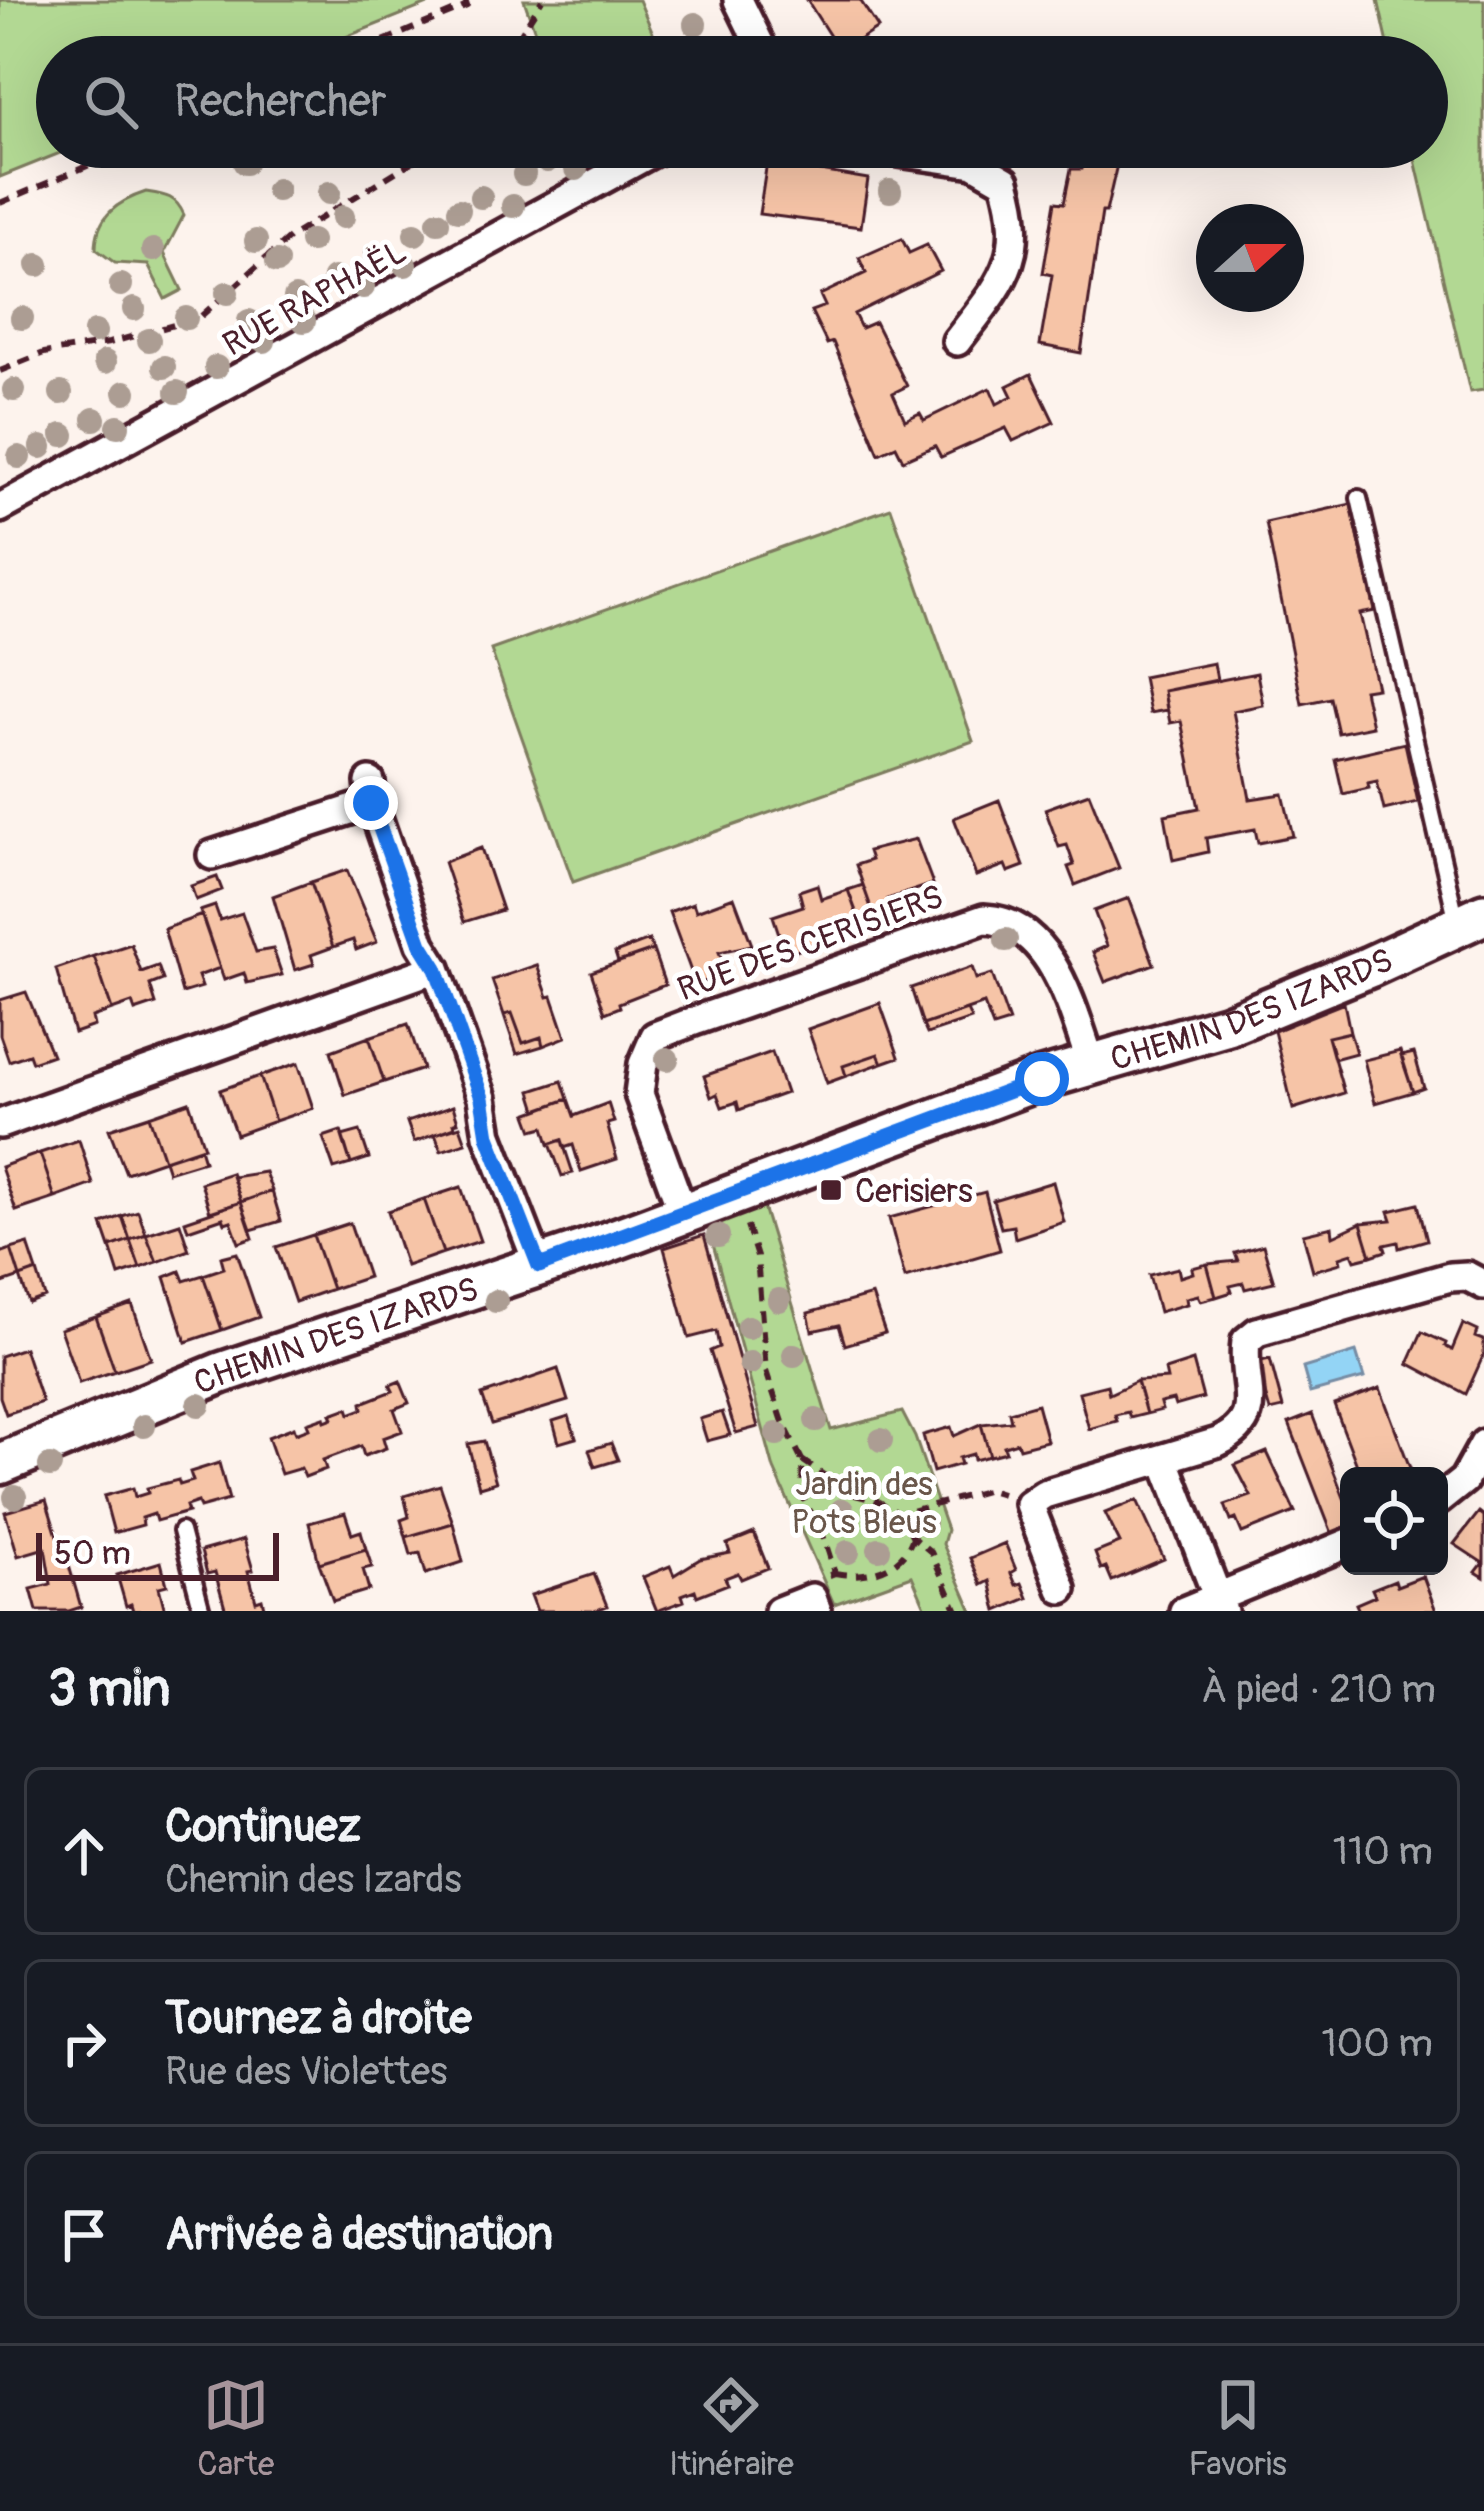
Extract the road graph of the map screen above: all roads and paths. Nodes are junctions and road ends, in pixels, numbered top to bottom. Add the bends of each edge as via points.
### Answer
1 (465, 0) edge
2 (542, 0) edge
3 (739, 0) edge
4 (395, 36) edge
5 (519, 36) edge
6 (756, 36) edge
7 (82, 168) edge
8 (402, 168) edge
9 (623, 168) edge
10 (981, 168) edge
11 (0, 202) edge
12 (957, 341) dead end
13 (0, 370) edge
14 (1359, 498) dead end
15 (0, 508) edge
16 (212, 855) dead end
17 (1471, 920) edge
18 (436, 968) junction
19 (1091, 1063) junction
20 (0, 1124) edge
21 (736, 1195) junction
22 (683, 1213) junction
23 (539, 1266) junction
24 (1484, 1285) edge
25 (1484, 1444) edge
26 (1164, 1459) junction
27 (802, 1460) junction
28 (0, 1464) edge
29 (1448, 1493) edge
30 (1029, 1504) junction
31 (900, 1514) junction
32 (181, 1531) dead end
33 (914, 1537) junction
34 (1340, 1547) edge
35 (835, 1573) junction
36 (1062, 1588) dead end
37 (815, 1605) edge
38 (1220, 1605) edge
39 (202, 1611) edge
40 (779, 1611) edge
41 (957, 1611) edge
42 (1184, 1611) edge

1 - 4 path via 467,6
2 - 5 path
3 - 6 street
7 - 11 path
8 - 13 path via 290,237 199,319 44,352
9 - 15 street, RUE RAPHAËL
10 - 12 street via 1005,181 1016,218 1008,274
14 - 17 lane
16 - 18 street via 370,792
17 - 19 street, CHEMIN DES IZARDS via 1228,1024
18 - 20 street
18 - 23 street
19 - 21 street, CHEMIN DES IZARDS
19 - 22 street, RUE DES CERISIERS via 1052,965 1007,920 984,919 697,1020 655,1036 640,1094
21 - 22 street, CHEMIN DES IZARDS
21 - 27 path via 757,1256 766,1372
22 - 23 street, CHEMIN DES IZARDS
23 - 28 street, CHEMIN DES IZARDS via 221,1372
24 - 26 street via 1450,1277 1257,1332 1246,1341 1251,1397 1238,1432
25 - 29 street
26 - 30 street
26 - 38 street
27 - 31 path via 851,1494
27 - 35 path via 803,1497
30 - 31 path via 989,1490
30 - 36 street
31 - 33 path
32 - 39 lane
33 - 35 path via 898,1563 856,1576
33 - 41 path via 931,1552
34 - 38 street
35 - 37 path via 818,1579
37 - 40 street
38 - 42 street

